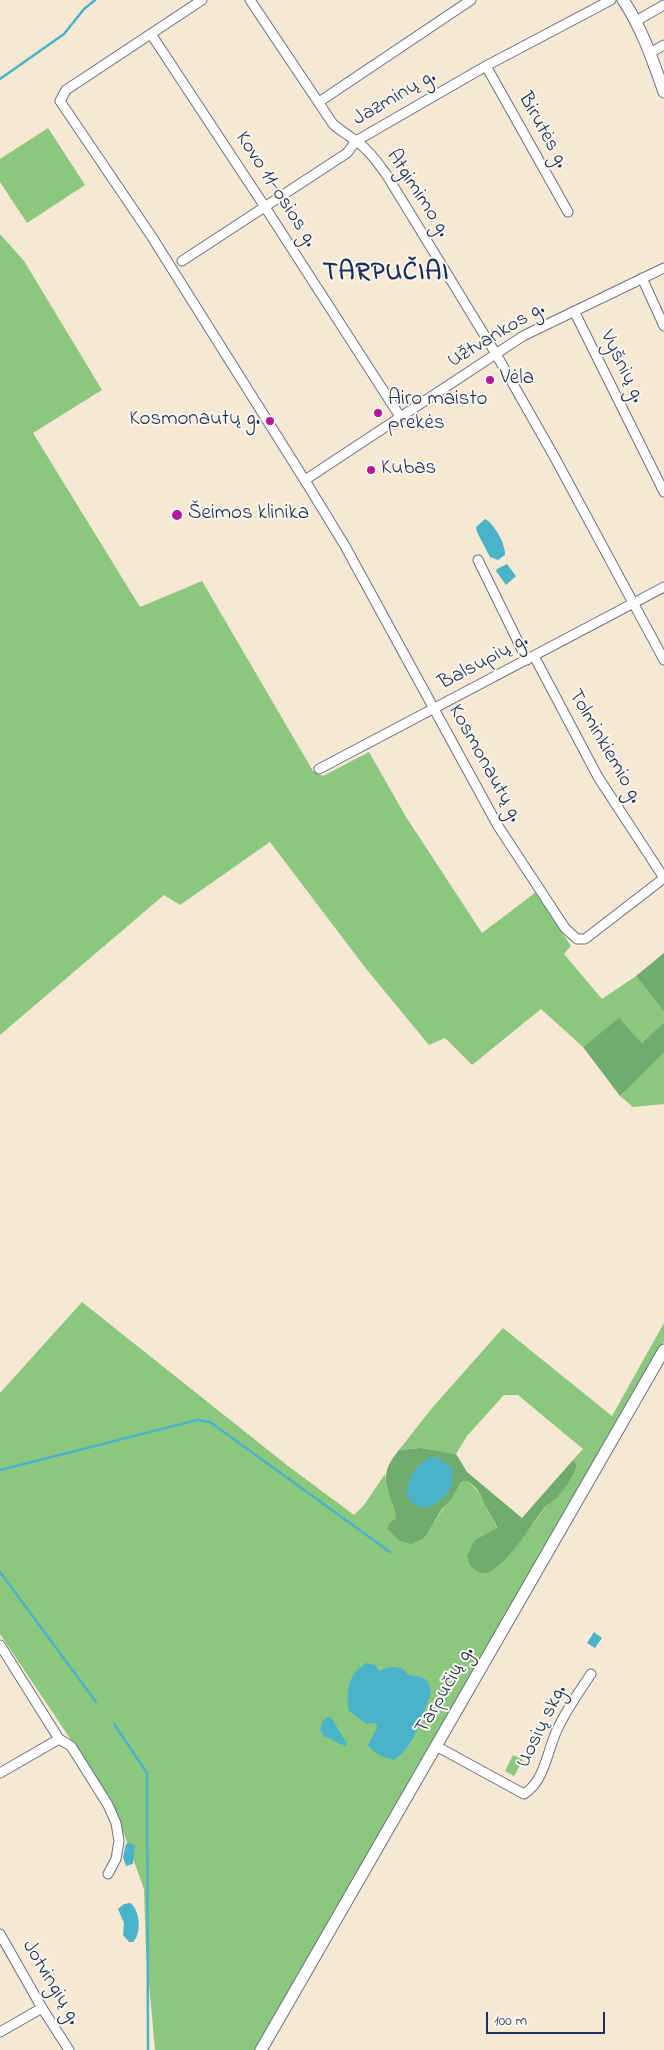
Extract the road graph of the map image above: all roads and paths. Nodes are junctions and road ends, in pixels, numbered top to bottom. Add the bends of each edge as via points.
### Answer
1 (202, 0) edge
2 (250, 0) edge
3 (471, 0) edge
4 (611, 0) edge
5 (623, 0) edge
6 (664, 5) edge
7 (636, 21) junction
8 (151, 34) junction
9 (664, 46) edge
10 (650, 53) junction
11 (486, 66) junction
12 (664, 92) edge
13 (319, 102) junction
14 (356, 141) junction
15 (266, 207) junction
16 (568, 212) dead end
17 (182, 261) dead end
18 (664, 268) edge
19 (642, 278) junction
20 (574, 311) junction
21 (664, 326) edge
22 (496, 354) junction
23 (401, 418) junction
24 (305, 480) junction
25 (664, 492) edge
26 (478, 560) dead end
27 (664, 587) edge
28 (633, 604) junction
29 (530, 658) junction
30 (664, 660) edge
31 (434, 709) junction
32 (319, 769) dead end
33 (664, 878) edge
34 (663, 1355) edge
35 (0, 1645) edge
36 (591, 1674) dead end
37 (59, 1739) junction
38 (436, 1746) junction
39 (0, 1772) edge
40 (108, 1874) dead end
41 (0, 1934) edge
42 (42, 2008) junction
43 (0, 2032) edge
44 (70, 2050) edge
45 (261, 2050) edge

1 - 8 street
2 - 13 street, Atgimimo g.
3 - 13 street
4 - 11 street, Jazminų g.
5 - 7 main road
6 - 7 street
7 - 10 main road
8 - 15 street, Kovo 11-osios g.
8 - 24 street, Kosmonautų g. via 66,90 60,101 152,237
9 - 10 street
10 - 12 main road
11 - 14 street, Jazminų g.
11 - 16 street, Birutės g.
13 - 14 street, Atgimimo g. via 333,124
14 - 15 street, Jazminų g. via 347,153
14 - 22 street, Atgimimo g. via 386,174
15 - 17 street, Jazminų g.
15 - 23 street, Kovo 11-osios g.
18 - 19 street, Užtvankos g.
19 - 20 street, Užtvankos g.
19 - 21 street
20 - 22 street, Užtvankos g. via 523,336
20 - 25 street, Vyšnių g.
22 - 23 street, Užtvankos g.
22 - 28 street, Atgimimo g.
23 - 24 street, Užtvankos g.
24 - 31 street, Kosmonautų g.
26 - 29 street, Tolminkiemio g.
27 - 28 street, Balsupių g.
28 - 29 street, Balsupių g.
28 - 30 street, Atgimimo g.
29 - 31 street, Balsupių g.
29 - 33 street, Tolminkiemio g. via 598,777
31 - 32 street, Balsupių g.
31 - 33 street, Kosmonautų g. via 498,826 565,928 577,939 585,939
34 - 38 main road, Tarpučių g.
35 - 37 street
36 - 38 street, Uosių skg. via 556,1731 539,1776 531,1790 524,1794
37 - 39 street
37 - 40 street via 71,1746 116,1823 119,1841 116,1860
38 - 45 main road, Tarpučių g.
41 - 42 street, Jotvingių g.
42 - 43 street
42 - 44 street, Jotvingių g.

